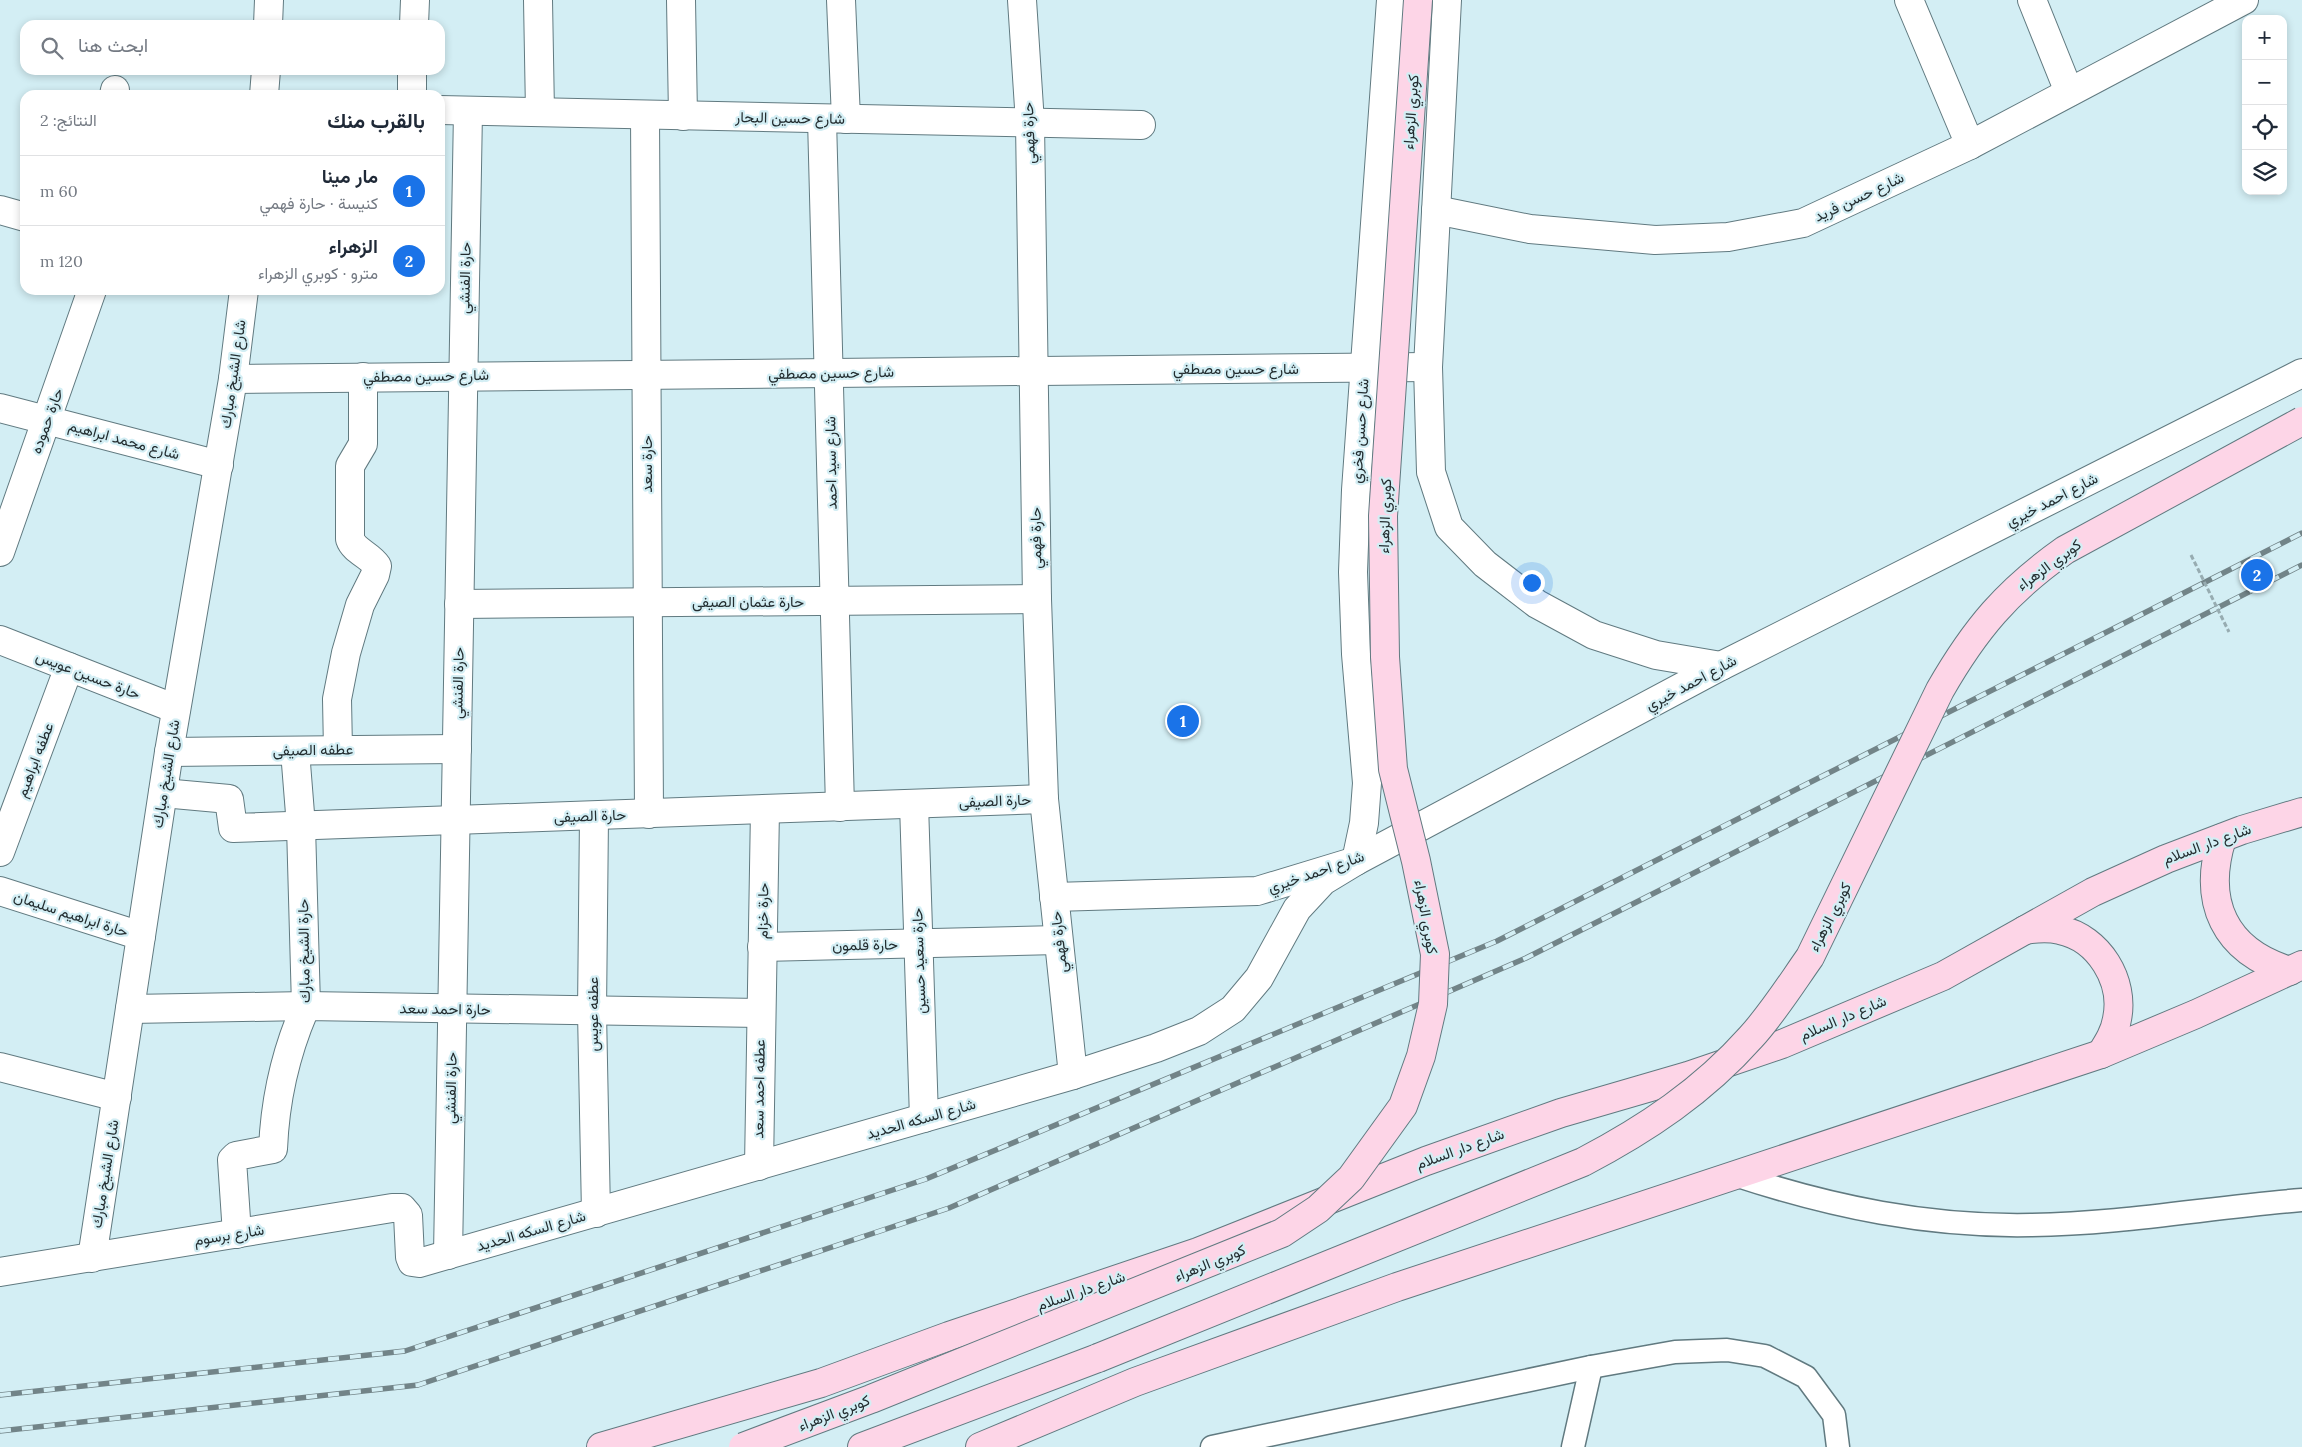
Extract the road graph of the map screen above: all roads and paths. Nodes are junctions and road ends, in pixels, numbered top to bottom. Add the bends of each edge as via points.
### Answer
1 (269, 0) edge
2 (415, 0) edge
3 (538, 0) edge
4 (681, 0) edge
5 (841, 0) edge
6 (1022, 0) edge
7 (1391, 0) edge
8 (1418, 0) edge
9 (1448, 0) edge
10 (1909, 0) edge
11 (2032, 0) edge
12 (2244, 0) edge
13 (268, 20) edge
14 (414, 20) edge
15 (266, 75) edge
16 (412, 75) edge
17 (264, 90) edge
18 (412, 90) edge
19 (2069, 92) junction
20 (445, 110) edge
21 (468, 111) junction
22 (540, 112) junction
23 (645, 114) junction
24 (683, 116) junction
25 (834, 119) junction
26 (1030, 123) junction
27 (1141, 125) dead end
28 (1970, 145) junction
29 (0, 210) edge
30 (1436, 210) junction
31 (20, 216) edge
32 (90, 295) edge
33 (243, 295) edge
34 (1428, 367) junction
35 (1365, 368) junction
36 (1033, 370) junction
37 (829, 373) junction
38 (2302, 373) edge
39 (647, 374) junction
40 (464, 376) junction
41 (362, 377) junction
42 (233, 378) junction
43 (0, 408) edge
44 (48, 420) junction
45 (2302, 422) edge
46 (219, 465) junction
47 (0, 552) edge
48 (2191, 555) dead end
49 (1037, 600) junction
50 (835, 601) junction
51 (648, 602) junction
52 (459, 604) junction
53 (2230, 632) dead end
54 (0, 640) edge
55 (1721, 666) junction
56 (69, 667) junction
57 (176, 709) junction
58 (457, 749) junction
59 (338, 750) junction
60 (295, 751) junction
61 (169, 752) junction
62 (163, 793) junction
63 (1044, 799) junction
64 (914, 804) junction
65 (840, 807) junction
66 (765, 809) junction
67 (2302, 812) edge
68 (649, 814) junction
69 (594, 816) junction
70 (456, 821) junction
71 (301, 826) junction
72 (2222, 838) junction
73 (0, 852) edge
74 (1356, 861) junction
75 (0, 892) edge
76 (1054, 897) junction
77 (2023, 930) junction
78 (141, 936) junction
79 (1058, 940) junction
80 (919, 944) junction
81 (762, 947) junction
82 (2296, 968) edge
83 (306, 1006) junction
84 (130, 1009) junction
85 (452, 1009) junction
86 (592, 1012) junction
87 (760, 1013) junction
88 (2101, 1054) junction
89 (0, 1067) edge
90 (1073, 1075) junction
91 (116, 1097) junction
92 (924, 1118) junction
93 (759, 1166) junction
94 (1735, 1175) junction
95 (2302, 1200) edge
96 (596, 1213) junction
97 (237, 1234) junction
98 (448, 1255) junction
99 (92, 1258) junction
100 (412, 1262) joint
101 (0, 1272) edge
102 (1591, 1367) junction
103 (1010, 1441) edge
104 (601, 1447) edge
105 (743, 1447) edge
106 (862, 1447) edge
107 (980, 1447) edge
108 (1212, 1447) edge
109 (1573, 1447) edge
110 (1838, 1447) edge

1 - 13 street
2 - 14 street
3 - 22 street
4 - 24 street
5 - 25 street, شارع سيد احمد
6 - 26 street, حارة فهمي
7 - 35 street, شارع حسن فخري
8 - 105 main road, كوبري الزهراء, bridge via 1383,516 1385,657 1393,768 1435,954 1433,1004 1421,1056 1403,1106 1351,1178 1318,1209 1282,1233
9 - 30 street
10 - 28 street
11 - 19 street
12 - 19 street, شارع حسن فريد
15 - 17 street
16 - 18 street
19 - 28 street, شارع حسن فريد
20 - 21 street, شارع حسين البحار
21 - 22 street, شارع حسين البحار
21 - 40 street, حارة الفنشي
22 - 23 street, شارع حسين البحار
23 - 24 street, شارع حسين البحار
23 - 39 street, حارة سعد
24 - 25 street, شارع حسين البحار
25 - 26 street, شارع حسين البحار
25 - 37 street, شارع سيد احمد
26 - 27 street, شارع حسين البحار
26 - 36 street, حارة فهمي
28 - 30 street, شارع حسن فريد via 1803,223 1728,237 1655,240 1530,229
29 - 31 street
30 - 34 street
32 - 44 street, حارة حموده
33 - 42 street, شارع الشيخ مبارك
34 - 35 street, شارع حسين مصطفي
34 - 55 street via 1431,472 1449,527 1484,564 1536,604 1594,635 1656,656
35 - 36 street, شارع حسين مصطفي
35 - 74 street, شارع حسن فخري via 1353,572 1367,783 1364,823
36 - 37 street, شارع حسين مصطفي
36 - 49 street, حارة فهمي
37 - 39 street, شارع حسين مصطفي
37 - 50 street, شارع سيد احمد
38 - 55 street, شارع احمد خيري
39 - 40 street, شارع حسين مصطفي
39 - 51 street, حارة سعد
40 - 41 street, شارع حسين مصطفي
40 - 52 street, حارة الفنشي
41 - 42 street, شارع حسين مصطفي
41 - 59 street via 363,444 350,466 350,539 377,566 360,605 346,653 337,699
42 - 46 street, شارع الشيخ مبارك
43 - 44 street, شارع محمد ابراهيم
44 - 46 street, شارع محمد ابراهيم
44 - 47 street, حارة حموده
45 - 106 main road, كوبري الزهراء, bridge via 2065,550 2034,572 1980,626 1940,690 1810,957 1752,1037 1674,1108 1630,1138 1583,1162 1098,1358
46 - 57 street, شارع الشيخ مبارك
48 - 53 path, bridge
49 - 50 street, حارة عثمان الصيفى
49 - 63 street, حارة فهمي
50 - 51 street, حارة عثمان الصيفى
50 - 65 street, شارع سيد احمد
51 - 52 street, حارة عثمان الصيفى
51 - 68 street, حارة سعد
52 - 58 street, حارة الفنشي
54 - 56 street, حارة حسين عويس
55 - 74 street, شارع احمد خيري
56 - 57 street, حارة حسين عويس
56 - 73 street, عطفه ابراهيم
57 - 61 street, شارع الشيخ مبارك
58 - 59 street, عطفه الصيفى
58 - 70 street, حارة الفنشي
59 - 60 street, عطفه الصيفى
60 - 61 street, عطفه الصيفى
60 - 71 street, حارة الشيخ مبارك
61 - 62 street, شارع الشيخ مبارك
62 - 71 street, حارة الصيفى via 229,799 233,828
62 - 78 street, شارع الشيخ مبارك
63 - 64 street, حارة الصيفى
63 - 76 street, حارة فهمي
64 - 65 street, حارة الصيفى
64 - 80 street, حارة سعيد حسين
65 - 66 street, حارة الصيفى
66 - 68 street, حارة الصيفى
66 - 81 street, حارة خزام
67 - 72 main road, شارع دار السلام
68 - 69 street, حارة الصيفى
69 - 70 street, حارة الصيفى
69 - 86 street, عطفه عويس
70 - 71 street, حارة الصيفى
70 - 85 street, حارة الفنشي
71 - 83 street, حارة الشيخ مبارك
72 - 77 main road, شارع دار السلام via 2166,858
72 - 82 main road via 2215,860 2214,883 2218,905 2227,926 2238,942 2254,956 2271,965
74 - 76 street, شارع احمد خيري via 1257,891
74 - 90 street, شارع السكه الحديد via 1323,881 1297,909 1259,978 1233,1008 1199,1031
75 - 78 street, حارة ابراهيم سليمان
76 - 79 street, حارة فهمي
77 - 88 main road via 2061,930 2079,937 2107,963 2119,1000 2114,1028
77 - 104 main road, شارع دار السلام via 1943,976 1782,1044 1688,1076 1561,1113 1426,1161 1198,1252 821,1383
78 - 84 street, شارع الشيخ مبارك
79 - 80 street, حارة قلمون
79 - 90 street, حارة فهمي
80 - 81 street, حارة قلمون
80 - 92 street, حارة سعيد حسين
81 - 87 street, حارة خزام
82 - 88 main road
83 - 84 street, حارة احمد سعد
83 - 85 street, حارة احمد سعد
83 - 97 street, حارة الشيخ مبارك via 286,1058 273,1149 236,1156 232,1160
84 - 91 street, شارع الشيخ مبارك
85 - 86 street, حارة احمد سعد
85 - 98 street, حارة الفنشي
86 - 87 street, حارة احمد سعد
86 - 96 street, عطفه عويس
87 - 93 street, عطفه احمد سعد
88 - 94 main road
89 - 91 street
90 - 92 street, شارع السكه الحديد
91 - 99 street, شارع الشيخ مبارك
92 - 93 street, شارع السكه الحديد
93 - 96 street, شارع السكه الحديد
94 - 95 lane via 1854,1209 1973,1224 2090,1222
94 - 103 main road via 1397,1287 1135,1382
96 - 98 street, شارع السكه الحديد
97 - 99 street, شارع برسوم
97 - 100 street, شارع برسوم via 402,1208 408,1215
98 - 100 street, شارع السكه الحديد
99 - 101 street, شارع برسوم
102 - 108 lane
102 - 109 lane
102 - 110 lane via 1675,1352 1727,1350 1765,1356 1806,1377 1834,1415
103 - 107 main road

